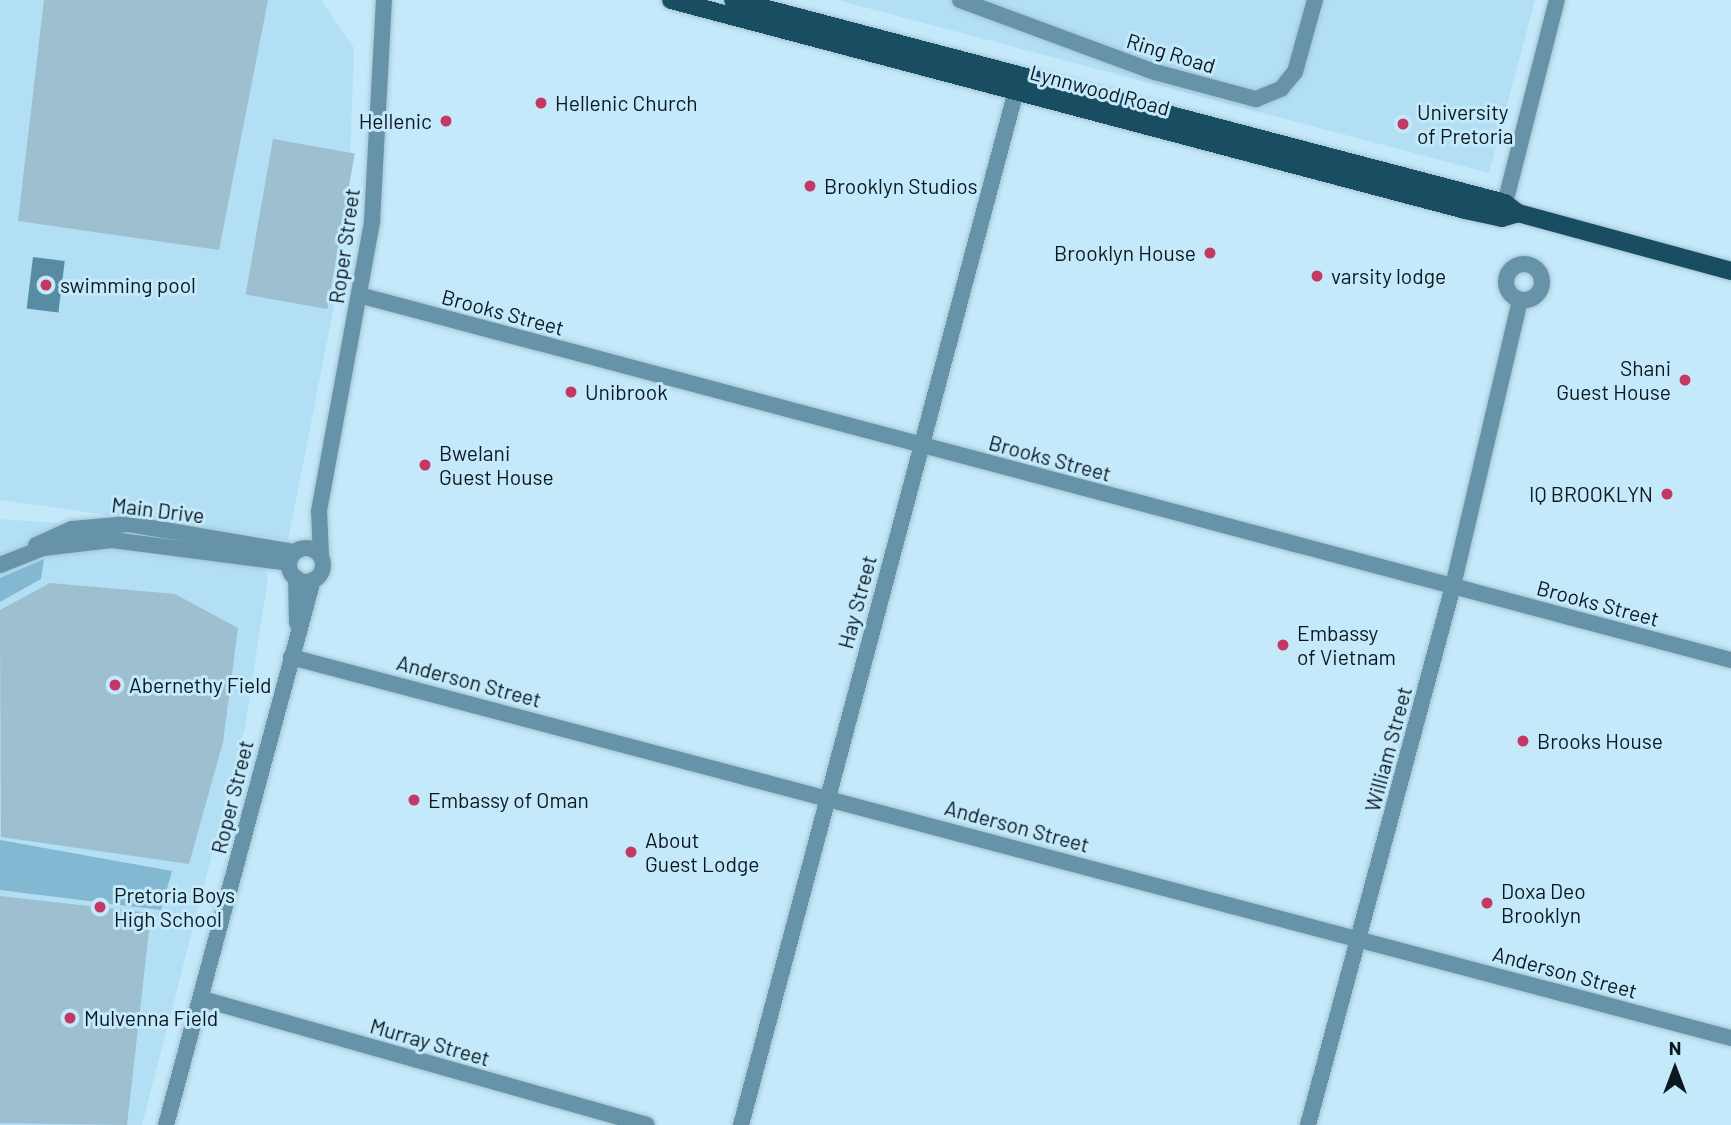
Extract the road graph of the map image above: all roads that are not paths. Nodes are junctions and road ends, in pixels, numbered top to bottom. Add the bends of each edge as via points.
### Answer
1 (375, 0) edge
2 (384, 0) edge
3 (671, 0) edge
4 (733, 0) edge
5 (960, 0) edge
6 (1315, 0) edge
7 (1557, 0) edge
8 (380, 23) junction
9 (1016, 91) junction
10 (1508, 211) junction
11 (1731, 271) edge
12 (359, 295) junction
13 (1520, 300) dead end
14 (922, 446) junction
15 (318, 514) junction
16 (170, 530) junction
17 (166, 547) junction
18 (23, 554) junction
19 (321, 556) junction
20 (295, 561) junction
21 (0, 565) edge
22 (313, 580) junction
23 (1453, 586) junction
24 (293, 650) junction
25 (1731, 660) edge
26 (825, 796) junction
27 (1358, 939) junction
28 (202, 999) junction
29 (1731, 1038) edge
30 (166, 1125) edge
31 (647, 1125) edge
32 (741, 1125) edge
33 (1308, 1125) edge

1 - 8 street, Roper Street
2 - 8 street, Roper Street
3 - 9 main road, Lynnwood Road
4 - 10 main road, Lynnwood Road
5 - 6 street, Ring Road via 1143,68 1256,99 1280,89 1295,72
7 - 10 street
8 - 12 street, Roper Street via 375,188
9 - 10 main road, Lynnwood Road
9 - 14 street, Hay Street
10 - 11 main road, Lynnwood Road
12 - 14 street, Brooks Street
12 - 15 street, Roper Street
13 - 23 street, William Street
14 - 23 street, Brooks Street
14 - 26 street, Hay Street
15 - 19 street, Roper Street
15 - 20 street, Roper Street
16 - 17 street
16 - 18 street, Main Drive via 97,524 47,537
16 - 20 street, Main Drive
17 - 18 street, Main Drive via 73,542
17 - 20 street, Main Drive
18 - 21 street, Main Drive
19 - 20 street
19 - 22 street, Roper Street via 323,567
20 - 22 street
20 - 24 street, Roper Street
22 - 24 street, Roper Street
23 - 25 street, Brooks Street
23 - 27 street, William Street
24 - 26 street, Anderson Street
24 - 28 street, Roper Street
26 - 27 street, Anderson Street
26 - 32 street, Hay Street
27 - 29 street, Anderson Street
27 - 33 street, William Street
28 - 30 street, Roper Street
28 - 31 street, Murray Street

